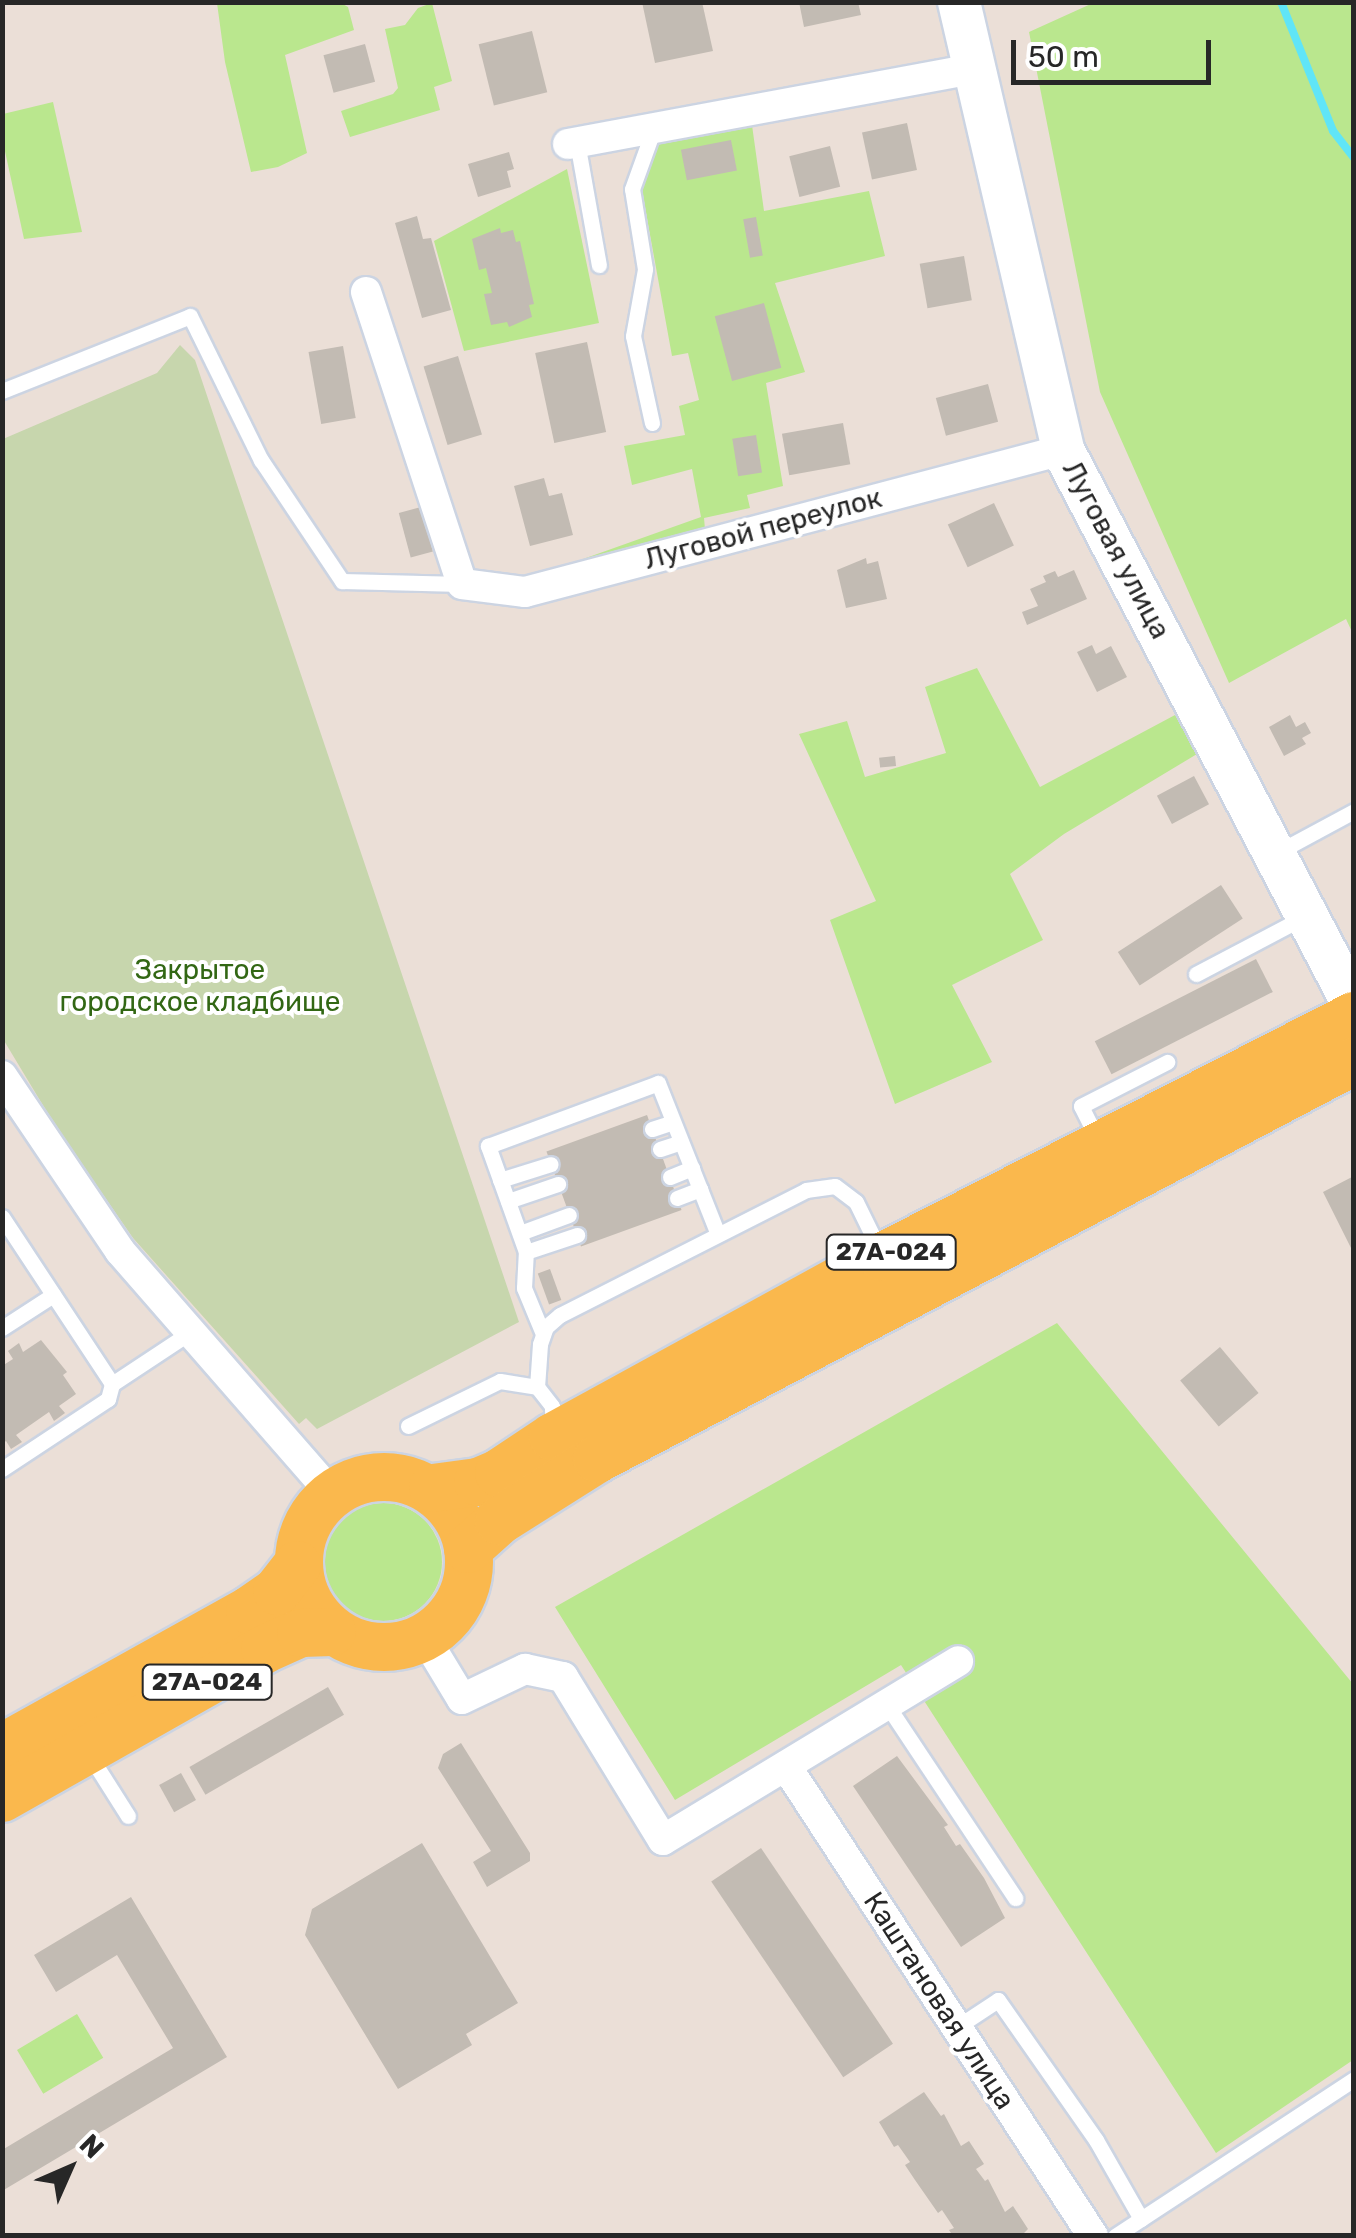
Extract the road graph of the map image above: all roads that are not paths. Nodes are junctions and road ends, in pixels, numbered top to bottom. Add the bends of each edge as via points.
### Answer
1 (960, 2) edge
2 (974, 69) junction
3 (654, 128) junction
4 (573, 143) joint
5 (599, 264) dead end
6 (366, 292) dead end
7 (2, 391) edge
8 (652, 423) dead end
9 (1063, 450) junction
10 (462, 584) junction
11 (1354, 811) edge
12 (1276, 853) junction
13 (1308, 916) junction
14 (1196, 974) dead end
15 (1354, 1006) edge
16 (1354, 1016) edge
17 (1354, 1061) edge
18 (1168, 1062) dead end
19 (2, 1076) edge
20 (673, 1122) junction
21 (652, 1129) dead end
22 (681, 1142) junction
23 (1101, 1146) junction
24 (660, 1149) dead end
25 (551, 1164) dead end
26 (692, 1168) junction
27 (670, 1177) dead end
28 (500, 1180) junction
29 (558, 1184) dead end
30 (700, 1188) junction
31 (677, 1198) dead end
32 (508, 1201) junction
33 (569, 1215) dead end
34 (2, 1217) edge
35 (717, 1232) junction
36 (520, 1234) junction
37 (576, 1235) dead end
38 (526, 1252) junction
39 (882, 1256) junction
40 (53, 1296) junction
41 (2, 1328) edge
42 (188, 1333) junction
43 (544, 1334) junction
44 (112, 1384) junction
45 (538, 1388) junction
46 (408, 1426) dead end
47 (554, 1438) junction
48 (2, 1469) edge
49 (433, 1488) junction
50 (332, 1494) junction
51 (468, 1549) junction
52 (297, 1565) junction
53 (332, 1632) junction
54 (425, 1638) junction
55 (958, 1661) dead end
56 (887, 1704) junction
57 (2, 1748) edge
58 (87, 1750) junction
59 (786, 1766) junction
60 (2, 1798) edge
61 (128, 1816) dead end
62 (1015, 1898) dead end
63 (956, 2027) junction
64 (1354, 2079) edge
65 (1141, 2220) junction
66 (1092, 2236) edge
67 (1116, 2236) edge

1 - 2 street, Луговая улица
2 - 3 street
2 - 9 street, Луговая улица
3 - 4 street
3 - 8 lane via 632,190 645,270 633,336
4 - 5 lane
6 - 10 street
7 - 10 lane via 190,316 261,460 342,581
9 - 10 street, Луговой переулок via 525,592
9 - 12 street, Луговая улица
11 - 12 lane
12 - 13 street, Луговая улица
13 - 14 lane
13 - 15 street, Луговая улица via 1334,952
16 - 23 main road, 27А-024
17 - 51 main road, 27А-024 via 662,1423 526,1503
18 - 23 lane via 1081,1106
19 - 42 street via 120,1251
20 - 21 lane
20 - 22 lane
20 - 28 lane via 658,1083 488,1146
22 - 24 lane
22 - 26 lane
23 - 39 main road, 27А-024
25 - 28 lane
26 - 27 lane
26 - 30 lane
28 - 32 lane
29 - 32 lane
30 - 31 lane
30 - 35 lane
32 - 36 lane
33 - 36 lane
34 - 40 lane
35 - 39 lane via 806,1190 835,1186 856,1202
35 - 43 lane via 560,1315
36 - 38 lane
37 - 38 lane
38 - 43 lane via 524,1288
39 - 47 main road, 27А-024
40 - 41 lane
40 - 44 lane
42 - 44 lane
42 - 50 street
43 - 45 lane
44 - 48 lane via 108,1399
45 - 46 lane via 500,1381
45 - 47 lane via 552,1406
47 - 49 main road, 27А-024 via 478,1482
49 - 50 main road, 27А-024 via 393,1474
49 - 51 main road via 456,1512
50 - 52 main road via 304,1528
51 - 54 main road via 465,1591 452,1614
52 - 53 main road via 310,1608
52 - 57 main road via 250,1610
53 - 54 main road, 27А-024 via 361,1645 398,1646
53 - 58 main road, 27А-024 via 302,1633 265,1649
54 - 59 street via 462,1699 525,1669 563,1677 663,1840
55 - 56 street
56 - 59 street
56 - 62 lane
58 - 60 main road, 27А-024
58 - 61 lane
59 - 63 street, Каштановая улица
63 - 65 lane via 998,2000 1096,2140
63 - 66 street, Каштановая улица
64 - 65 lane
65 - 67 lane

